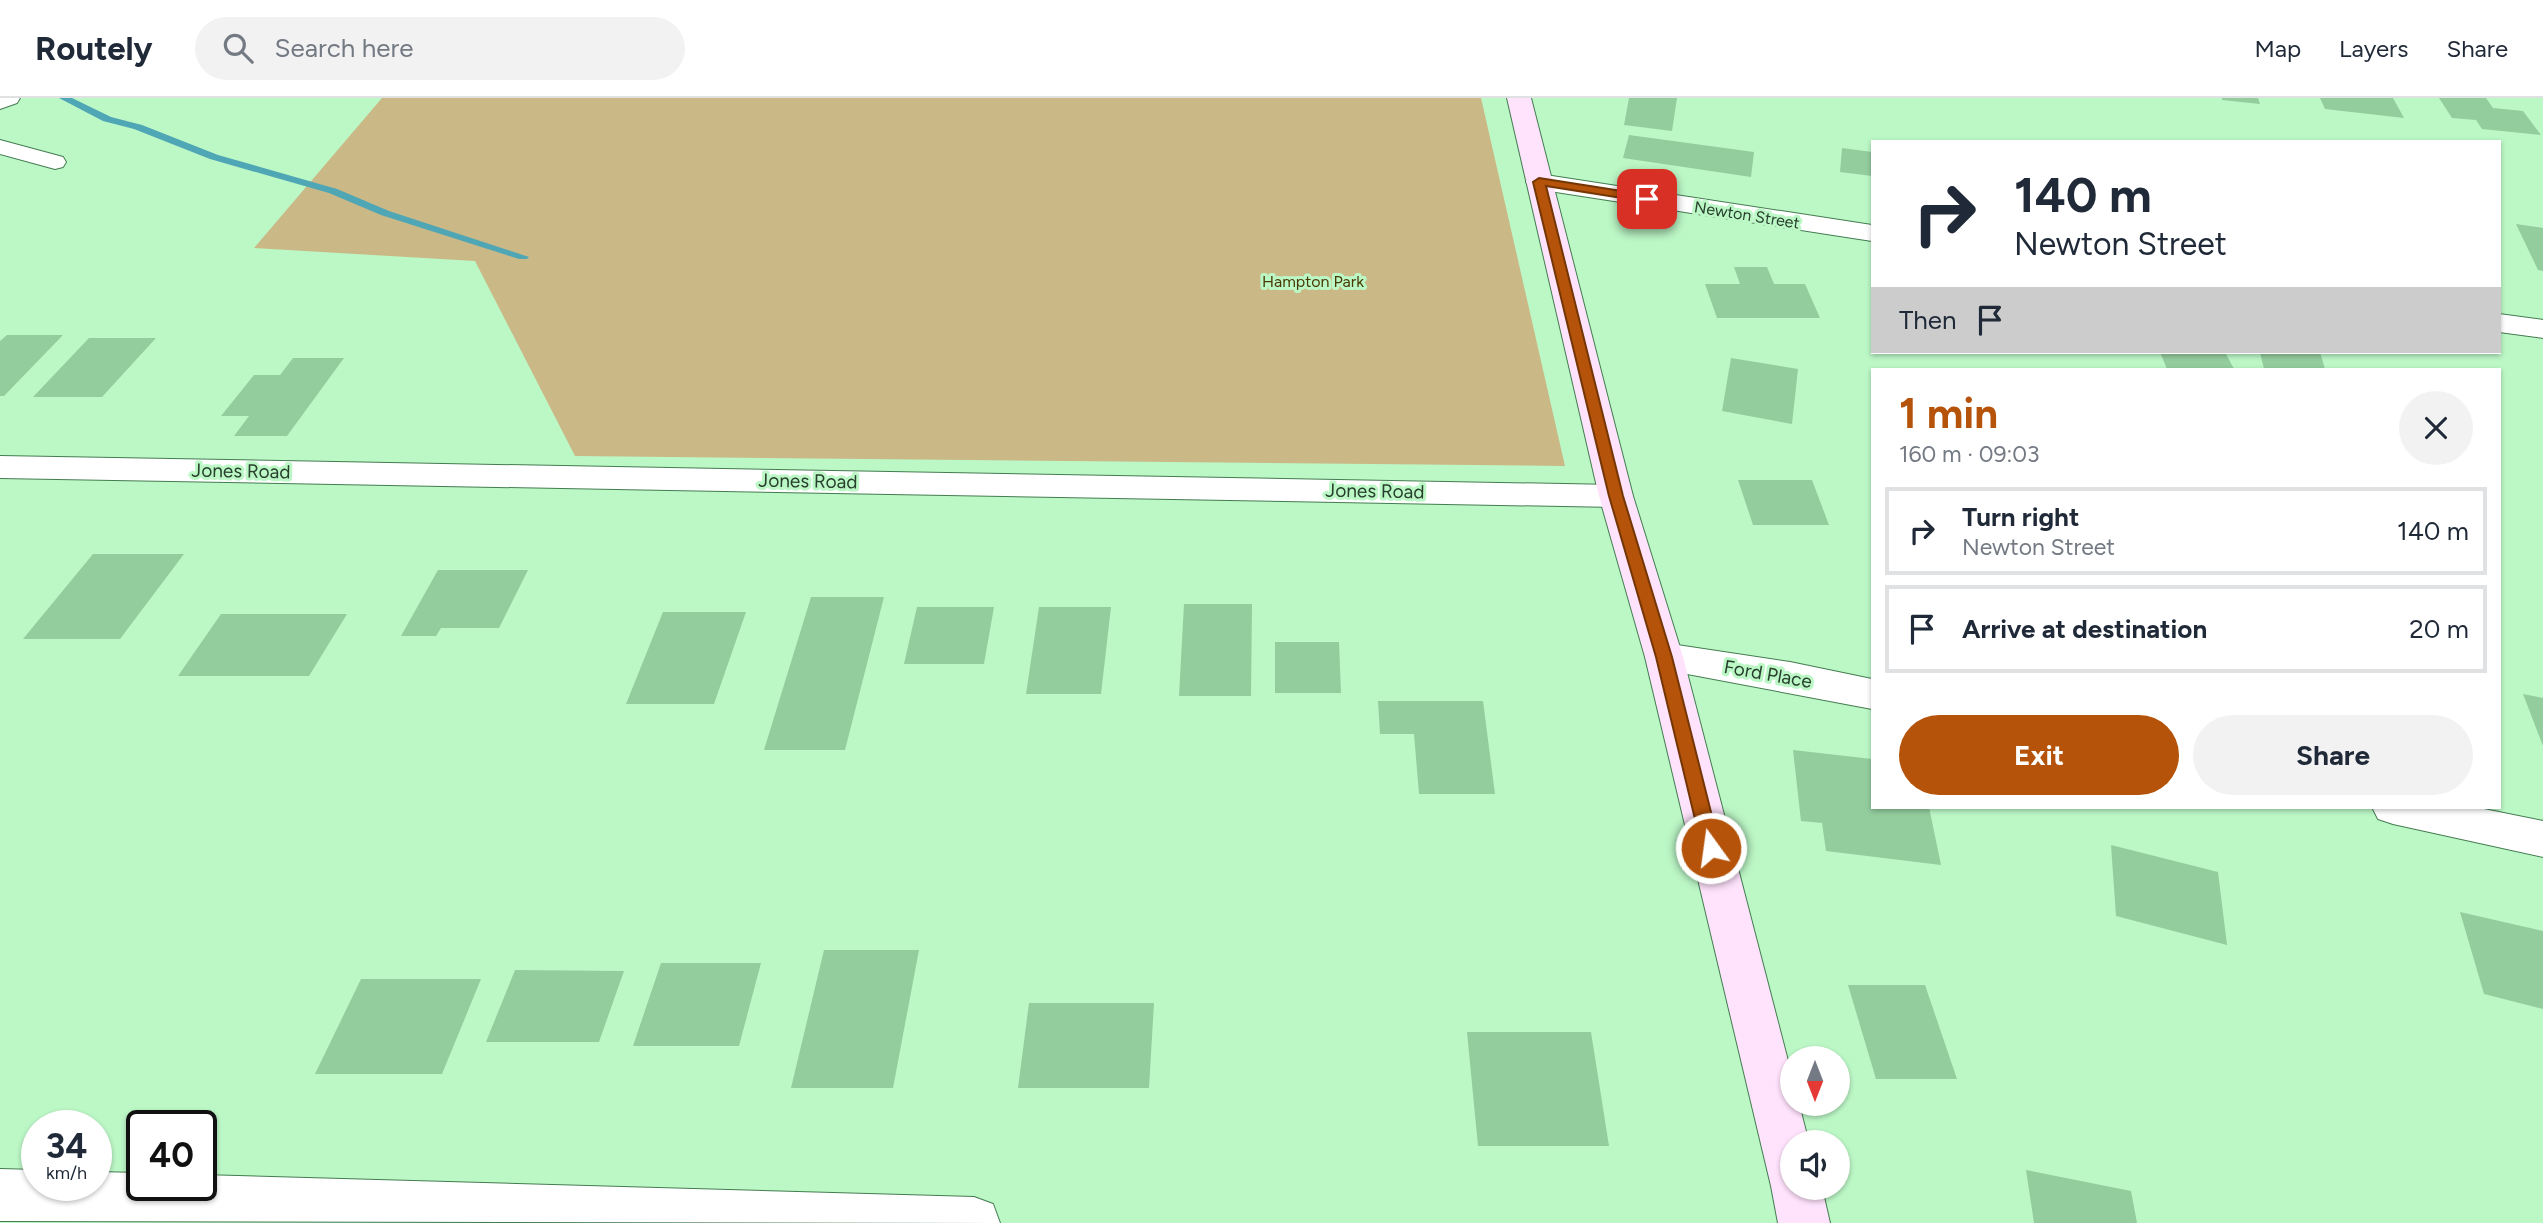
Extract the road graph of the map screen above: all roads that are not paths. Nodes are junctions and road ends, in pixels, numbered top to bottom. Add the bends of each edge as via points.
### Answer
1 (9, 98) edge
2 (1519, 98) edge
3 (0, 103) edge
4 (0, 147) edge
5 (55, 162) dead end
6 (1539, 182) junction
7 (1871, 233) edge
8 (2501, 323) edge
9 (2543, 329) edge
10 (0, 467) edge
11 (1616, 496) junction
12 (1664, 657) junction
13 (1871, 694) edge
14 (2402, 809) edge
15 (2543, 839) edge
16 (1781, 1130) edge
17 (0, 1195) edge
18 (1799, 1200) edge
19 (974, 1223) edge
20 (1804, 1223) edge

1 - 3 lane
2 - 6 street
4 - 5 lane
6 - 7 street, Newton Street
6 - 11 street
8 - 9 street
10 - 11 street, Jones Road
11 - 12 street
12 - 13 street, Ford Place
12 - 16 street
14 - 15 street
17 - 19 street
18 - 20 street

